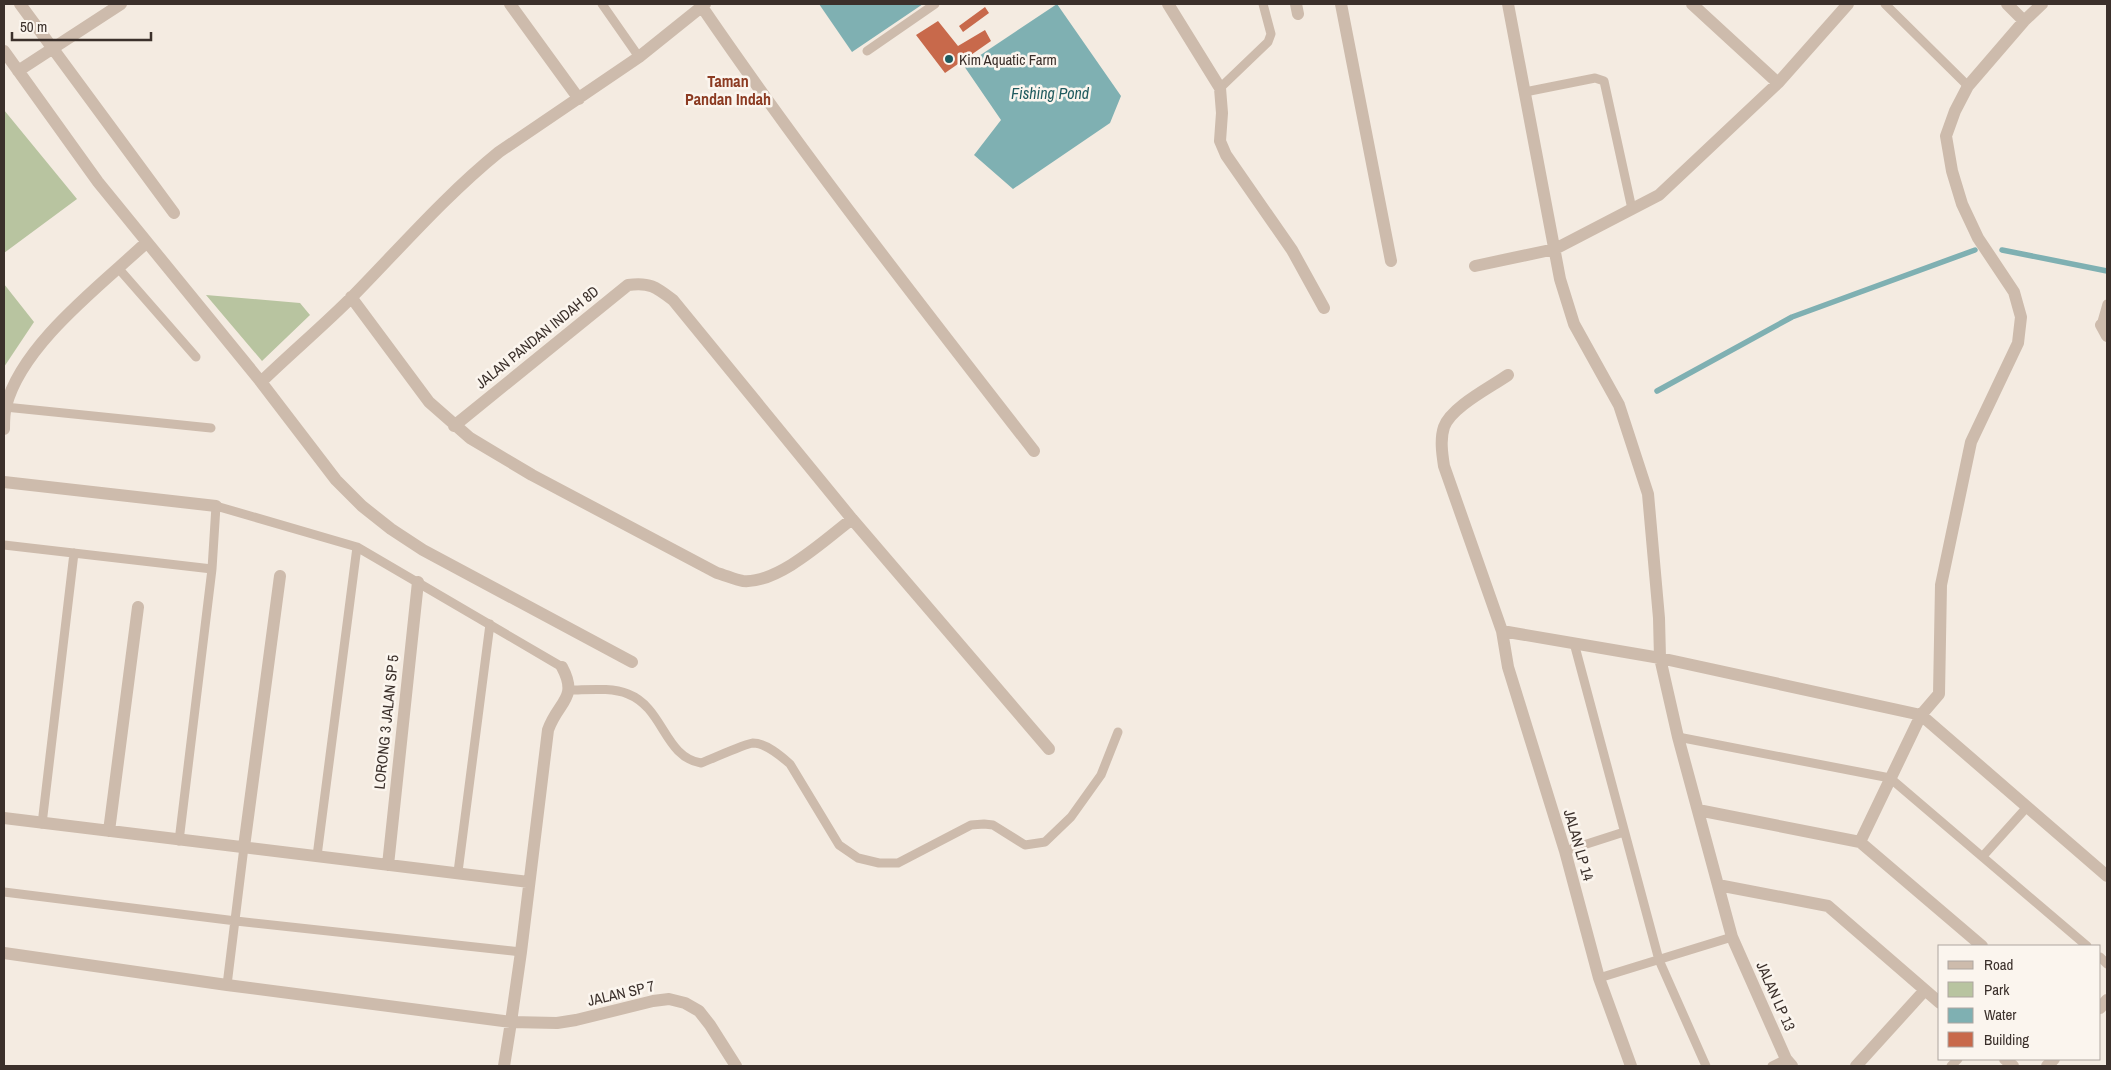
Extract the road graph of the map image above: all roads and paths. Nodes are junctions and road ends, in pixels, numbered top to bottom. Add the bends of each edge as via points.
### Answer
1 (20, 4) edge
2 (121, 4) edge
3 (510, 4) edge
4 (602, 4) edge
5 (935, 4) edge
6 (1168, 4) edge
7 (1263, 4) edge
8 (1341, 4) edge
9 (1508, 4) edge
10 (1692, 4) edge
11 (1848, 4) edge
12 (1885, 4) edge
13 (2007, 4) edge
14 (2042, 4) edge
15 (703, 5) edge
16 (2024, 21) junction
17 (52, 49) junction
18 (4, 51) edge
19 (866, 52) dead end
20 (639, 57) junction
21 (18, 71) junction
22 (1778, 82) junction
23 (1968, 86) junction
24 (1220, 88) junction
25 (1525, 92) junction
26 (579, 99) junction
27 (1632, 209) junction
28 (174, 213) dead end
29 (146, 242) junction
30 (1556, 249) junction
31 (1391, 261) dead end
32 (1475, 266) dead end
33 (119, 269) junction
34 (351, 297) junction
35 (2107, 304) edge
36 (1324, 308) dead end
37 (2104, 331) edge
38 (196, 357) dead end
39 (1508, 376) dead end
40 (261, 382) junction
41 (5, 407) junction
42 (454, 426) junction
43 (211, 428) dead end
44 (4, 429) edge
45 (1034, 452) dead end
46 (4, 482) edge
47 (216, 506) junction
48 (852, 519) junction
49 (4, 545) edge
50 (357, 547) junction
51 (74, 553) junction
52 (212, 569) junction
53 (280, 576) dead end
54 (418, 582) junction
55 (138, 607) dead end
56 (490, 624) junction
57 (1502, 631) junction
58 (1574, 643) junction
59 (1660, 658) junction
60 (632, 662) dead end
61 (562, 667) joint
62 (570, 690) junction
63 (1921, 715) junction
64 (1118, 732) dead end
65 (1678, 737) junction
66 (1049, 749) dead end
67 (1890, 778) junction
68 (2027, 807) junction
69 (1698, 810) junction
70 (4, 818) edge
71 (42, 824) junction
72 (109, 831) junction
73 (1624, 832) junction
74 (179, 841) junction
75 (1860, 842) junction
76 (244, 847) junction
77 (1565, 851) junction
78 (317, 856) junction
79 (1982, 856) junction
80 (388, 864) junction
81 (458, 872) junction
82 (2107, 876) edge
83 (529, 882) junction
84 (1718, 886) junction
85 (4, 892) edge
86 (236, 921) junction
87 (1732, 937) junction
88 (1981, 945) edge
89 (2086, 945) edge
90 (521, 952) junction
91 (4, 953) edge
92 (1659, 960) junction
93 (1599, 978) junction
94 (227, 985) junction
95 (1925, 990) junction
96 (1938, 1001) edge
97 (511, 1022) junction
98 (1789, 1063) edge
99 (504, 1066) edge
100 (736, 1066) edge
101 (1631, 1066) edge
102 (1706, 1066) edge
103 (1772, 1066) edge
104 (1856, 1066) edge

1 - 17 street
2 - 17 street
3 - 26 street
4 - 20 lane
5 - 19 lane
6 - 24 street
7 - 24 lane via 1271,34 1268,42
8 - 31 street
9 - 25 street, JALAN LP 13
10 - 22 street
11 - 22 street
12 - 23 lane
13 - 16 street
14 - 16 street
15 - 20 street
15 - 45 street via 782,120
16 - 23 street
17 - 21 street
17 - 28 street
18 - 21 street
20 - 26 street
21 - 29 street
22 - 27 street via 1658,195
23 - 63 street via 1946,136 1952,171 1962,204 1978,238 2014,292 2020,317 2018,343 1971,442 1942,585 1938,694
24 - 36 street via 1220,141 1226,155 1292,250
25 - 27 lane via 1595,78 1604,81
25 - 30 street, JALAN LP 13
26 - 34 street via 478,169
27 - 30 street
29 - 33 street
29 - 40 street
30 - 32 street
30 - 59 street, JALAN LP 13 via 1560,279 1574,324 1619,405 1648,494
33 - 38 lane
33 - 41 street via 60,322 26,364
34 - 40 street
34 - 42 street via 429,402
35 - 37 lane
39 - 57 street, JALAN LP 14 via 1450,415 1441,444 1444,466
40 - 60 street via 336,480 391,528 423,550
41 - 43 lane
41 - 44 street
42 - 48 street via 541,479 717,573 743,581 765,578 783,570
42 - 48 street, JALAN PANDAN INDAH 8D via 628,285 644,283 673,300
46 - 47 street
47 - 50 lane
47 - 52 lane
48 - 66 street
49 - 51 lane
50 - 54 lane
50 - 78 lane
51 - 52 lane
51 - 71 lane
52 - 74 lane
53 - 76 street
54 - 56 lane
54 - 80 street, LORONG 3 JALAN SP 5
55 - 72 street
56 - 61 lane
56 - 81 lane
57 - 58 street
57 - 77 street, JALAN LP 14 via 1508,667
58 - 59 street
58 - 73 lane
59 - 63 street
59 - 65 street, JALAN LP 13
61 - 62 street
62 - 64 lane via 629,694 651,710 676,750 693,762 701,763 753,744 778,754 790,764 840,845 858,858 880,863 898,863 971,825 993,825 1025,845 1045,842 1071,816 1101,775
62 - 83 street via 548,730
63 - 67 street
63 - 68 street
65 - 67 lane
65 - 69 street, JALAN LP 13
67 - 75 street
67 - 79 lane
68 - 79 lane
68 - 82 street
69 - 75 street
69 - 84 street, JALAN LP 13
70 - 71 street
71 - 72 street
72 - 74 street
73 - 77 lane
73 - 92 lane
74 - 76 street
75 - 88 street
76 - 78 street
76 - 86 lane
77 - 93 street, JALAN LP 14
78 - 80 street
79 - 89 lane
80 - 81 street
81 - 83 street
83 - 90 street
84 - 87 street, JALAN LP 13
84 - 95 street via 1828,906
85 - 86 lane
86 - 90 lane
86 - 94 lane
87 - 92 lane
87 - 98 street, JALAN LP 13
90 - 97 street
91 - 94 street, JALAN SP 7
92 - 93 lane
92 - 102 lane
93 - 101 street, JALAN LP 14
94 - 97 street, JALAN SP 7
95 - 96 street
95 - 104 street
97 - 99 street
97 - 100 street, JALAN SP 7 via 557,1023 669,999 699,1011
98 - 103 lane

